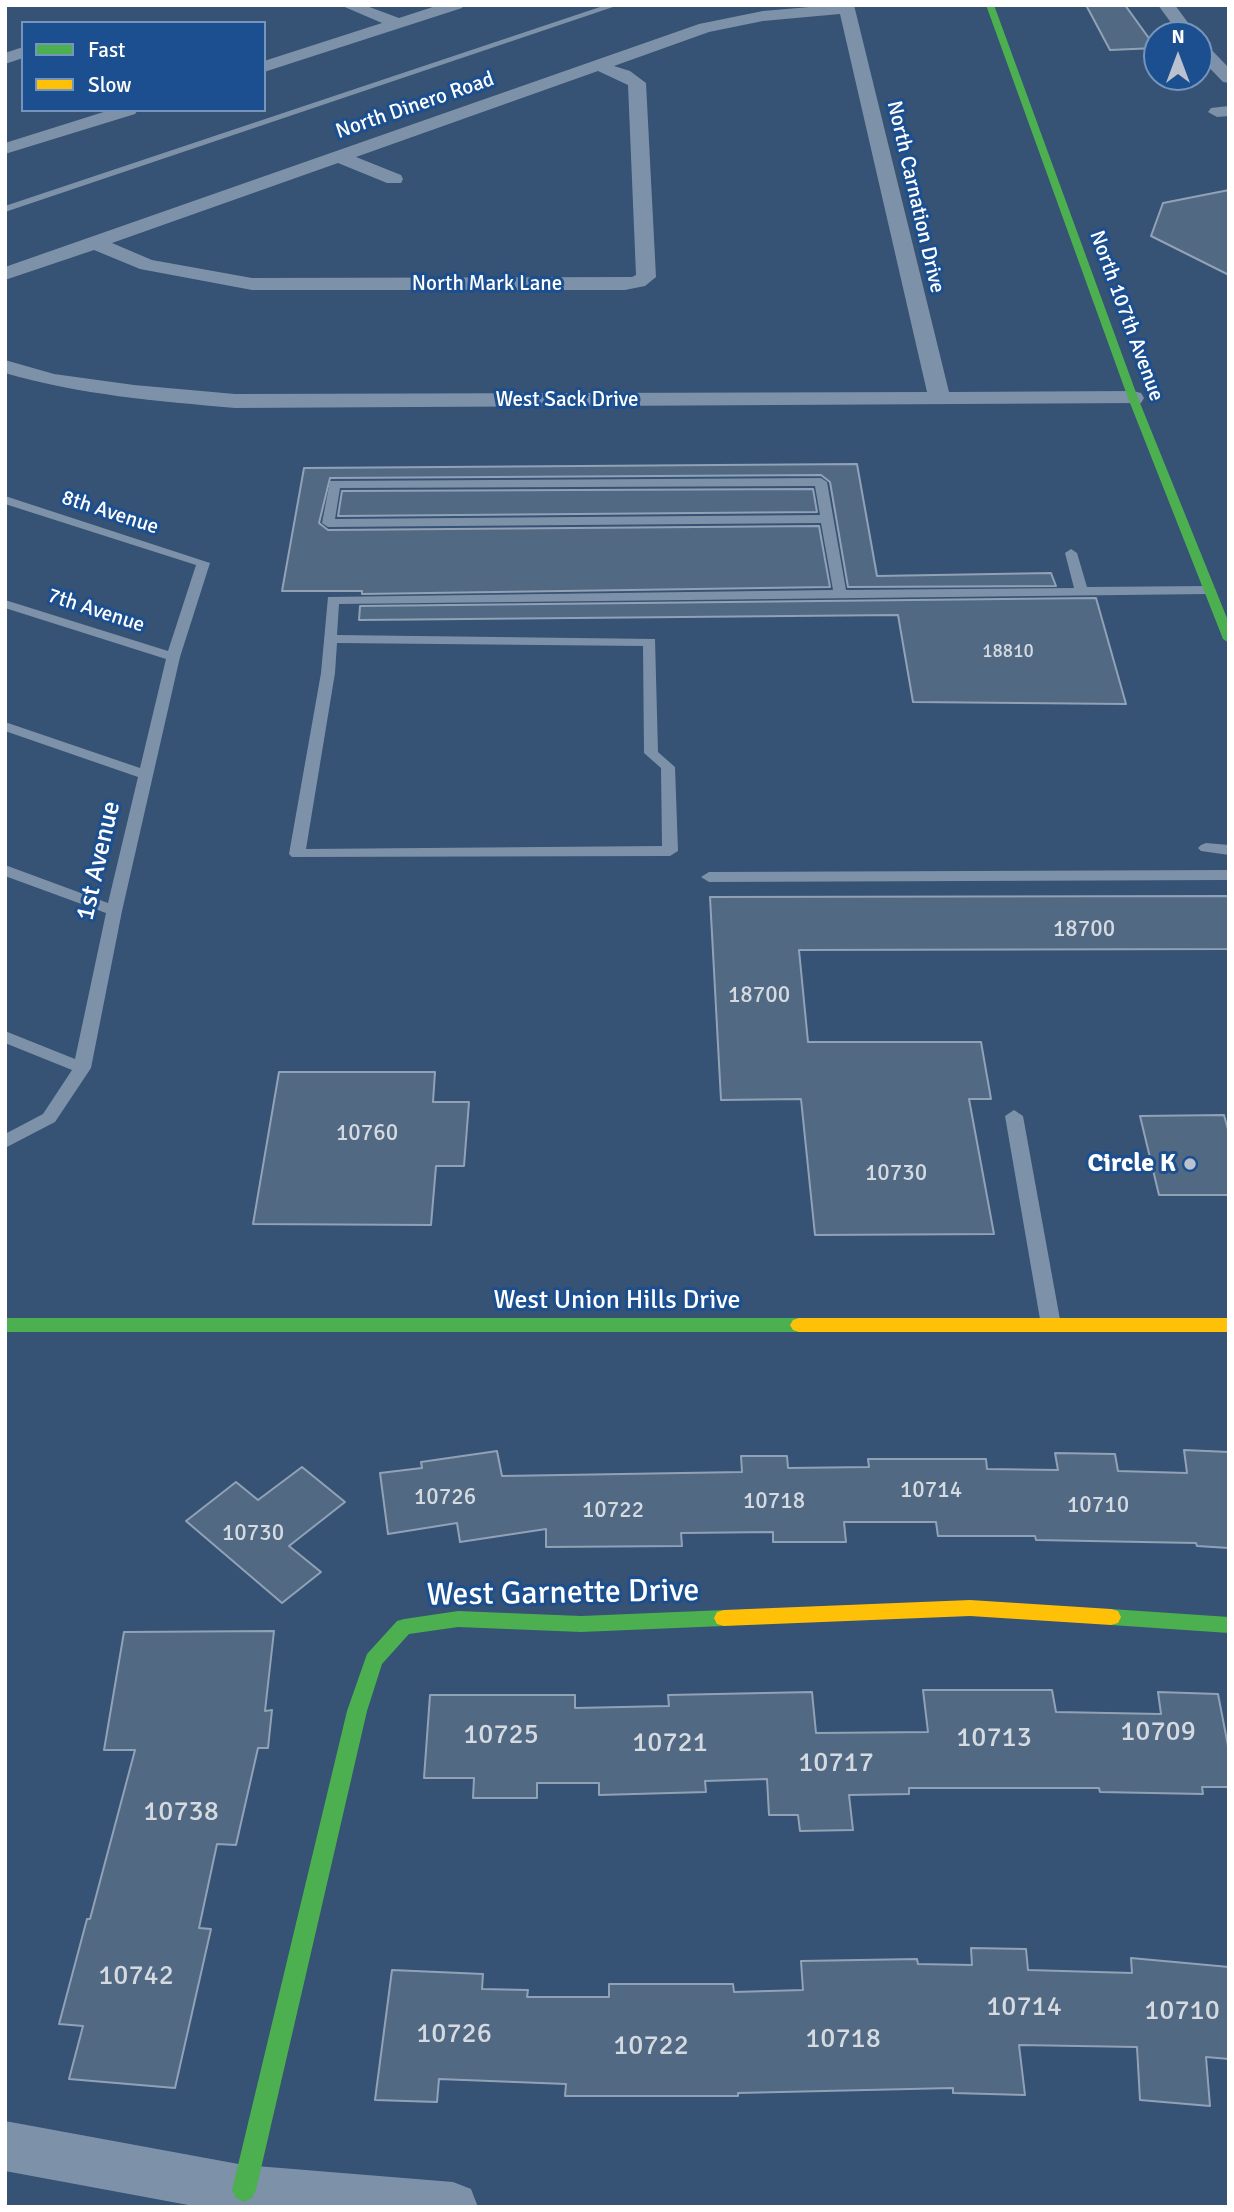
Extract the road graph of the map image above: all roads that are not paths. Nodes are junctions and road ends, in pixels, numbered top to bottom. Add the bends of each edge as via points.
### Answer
1 (348, 5) edge
2 (456, 5) edge
3 (615, 5) edge
4 (990, 5) edge
5 (1166, 5) edge
6 (846, 7) edge
7 (1178, 21) edge
8 (399, 23) junction
9 (1213, 61) edge
10 (266, 66) edge
11 (599, 66) junction
12 (1229, 78) edge
13 (123, 112) edge
14 (5, 149) edge
15 (339, 158) junction
16 (394, 179) dead end
17 (5, 209) edge
18 (95, 243) junction
19 (5, 274) edge
20 (5, 366) edge
21 (1133, 398) junction
22 (940, 399) junction
23 (5, 500) edge
24 (827, 519) junction
25 (1071, 553) dead end
26 (203, 563) joint
27 (1209, 590) junction
28 (1082, 592) junction
29 (840, 595) junction
30 (5, 604) edge
31 (332, 639) junction
32 (1229, 639) edge
33 (173, 657) junction
34 (5, 726) edge
35 (147, 775) junction
36 (1206, 848) dead end
37 (1229, 850) edge
38 (5, 870) edge
39 (1229, 875) edge
40 (709, 877) dead end
41 (114, 911) junction
42 (5, 1037) edge
43 (82, 1068) junction
44 (1014, 1116) dead end
45 (5, 1142) edge
46 (5, 1325) edge
47 (1051, 1325) junction
48 (1229, 1325) edge
49 (1229, 1625) edge
50 (5, 2147) edge
51 (244, 2190) junction
52 (453, 2207) edge

1 - 8 street
2 - 8 street
3 - 17 lane
4 - 21 main road, North 107th Avenue
5 - 7 street
6 - 11 street, North Dinero Road via 721,24
6 - 22 street, North Carnation Drive
8 - 10 street
9 - 12 street
11 - 15 street, North Dinero Road
11 - 18 street, North Mark Lane via 637,83 643,281 252,284 147,265
13 - 14 street
15 - 16 street
15 - 18 street, North Dinero Road
18 - 19 street, North Dinero Road
20 - 22 street, West Sack Drive via 52,380 235,401
21 - 22 street, West Sack Drive
21 - 27 main road, North 107th Avenue
23 - 26 lane, 8th Avenue
24 - 24 lane via 821,482 334,484 328,523
24 - 29 lane
25 - 28 lane
26 - 33 lane, 1st Avenue
27 - 28 lane
27 - 32 main road, North 107th Avenue
28 - 29 lane
29 - 31 lane via 333,600
30 - 33 lane, 7th Avenue
31 - 31 lane via 297,854 670,851 668,767 651,753 650,642
33 - 35 lane, 1st Avenue
34 - 35 lane
35 - 41 lane, 1st Avenue
36 - 37 lane
38 - 41 lane
39 - 40 lane
41 - 43 lane, 1st Avenue
42 - 43 lane
43 - 45 lane, 1st Avenue via 48,1118
44 - 47 lane
46 - 47 main road, West Union Hills Drive
47 - 48 main road, West Union Hills Drive
49 - 51 main road, West Garnette Drive via 970,1608 581,1624 458,1619 404,1627 374,1660 357,1711
50 - 51 street
51 - 52 street

